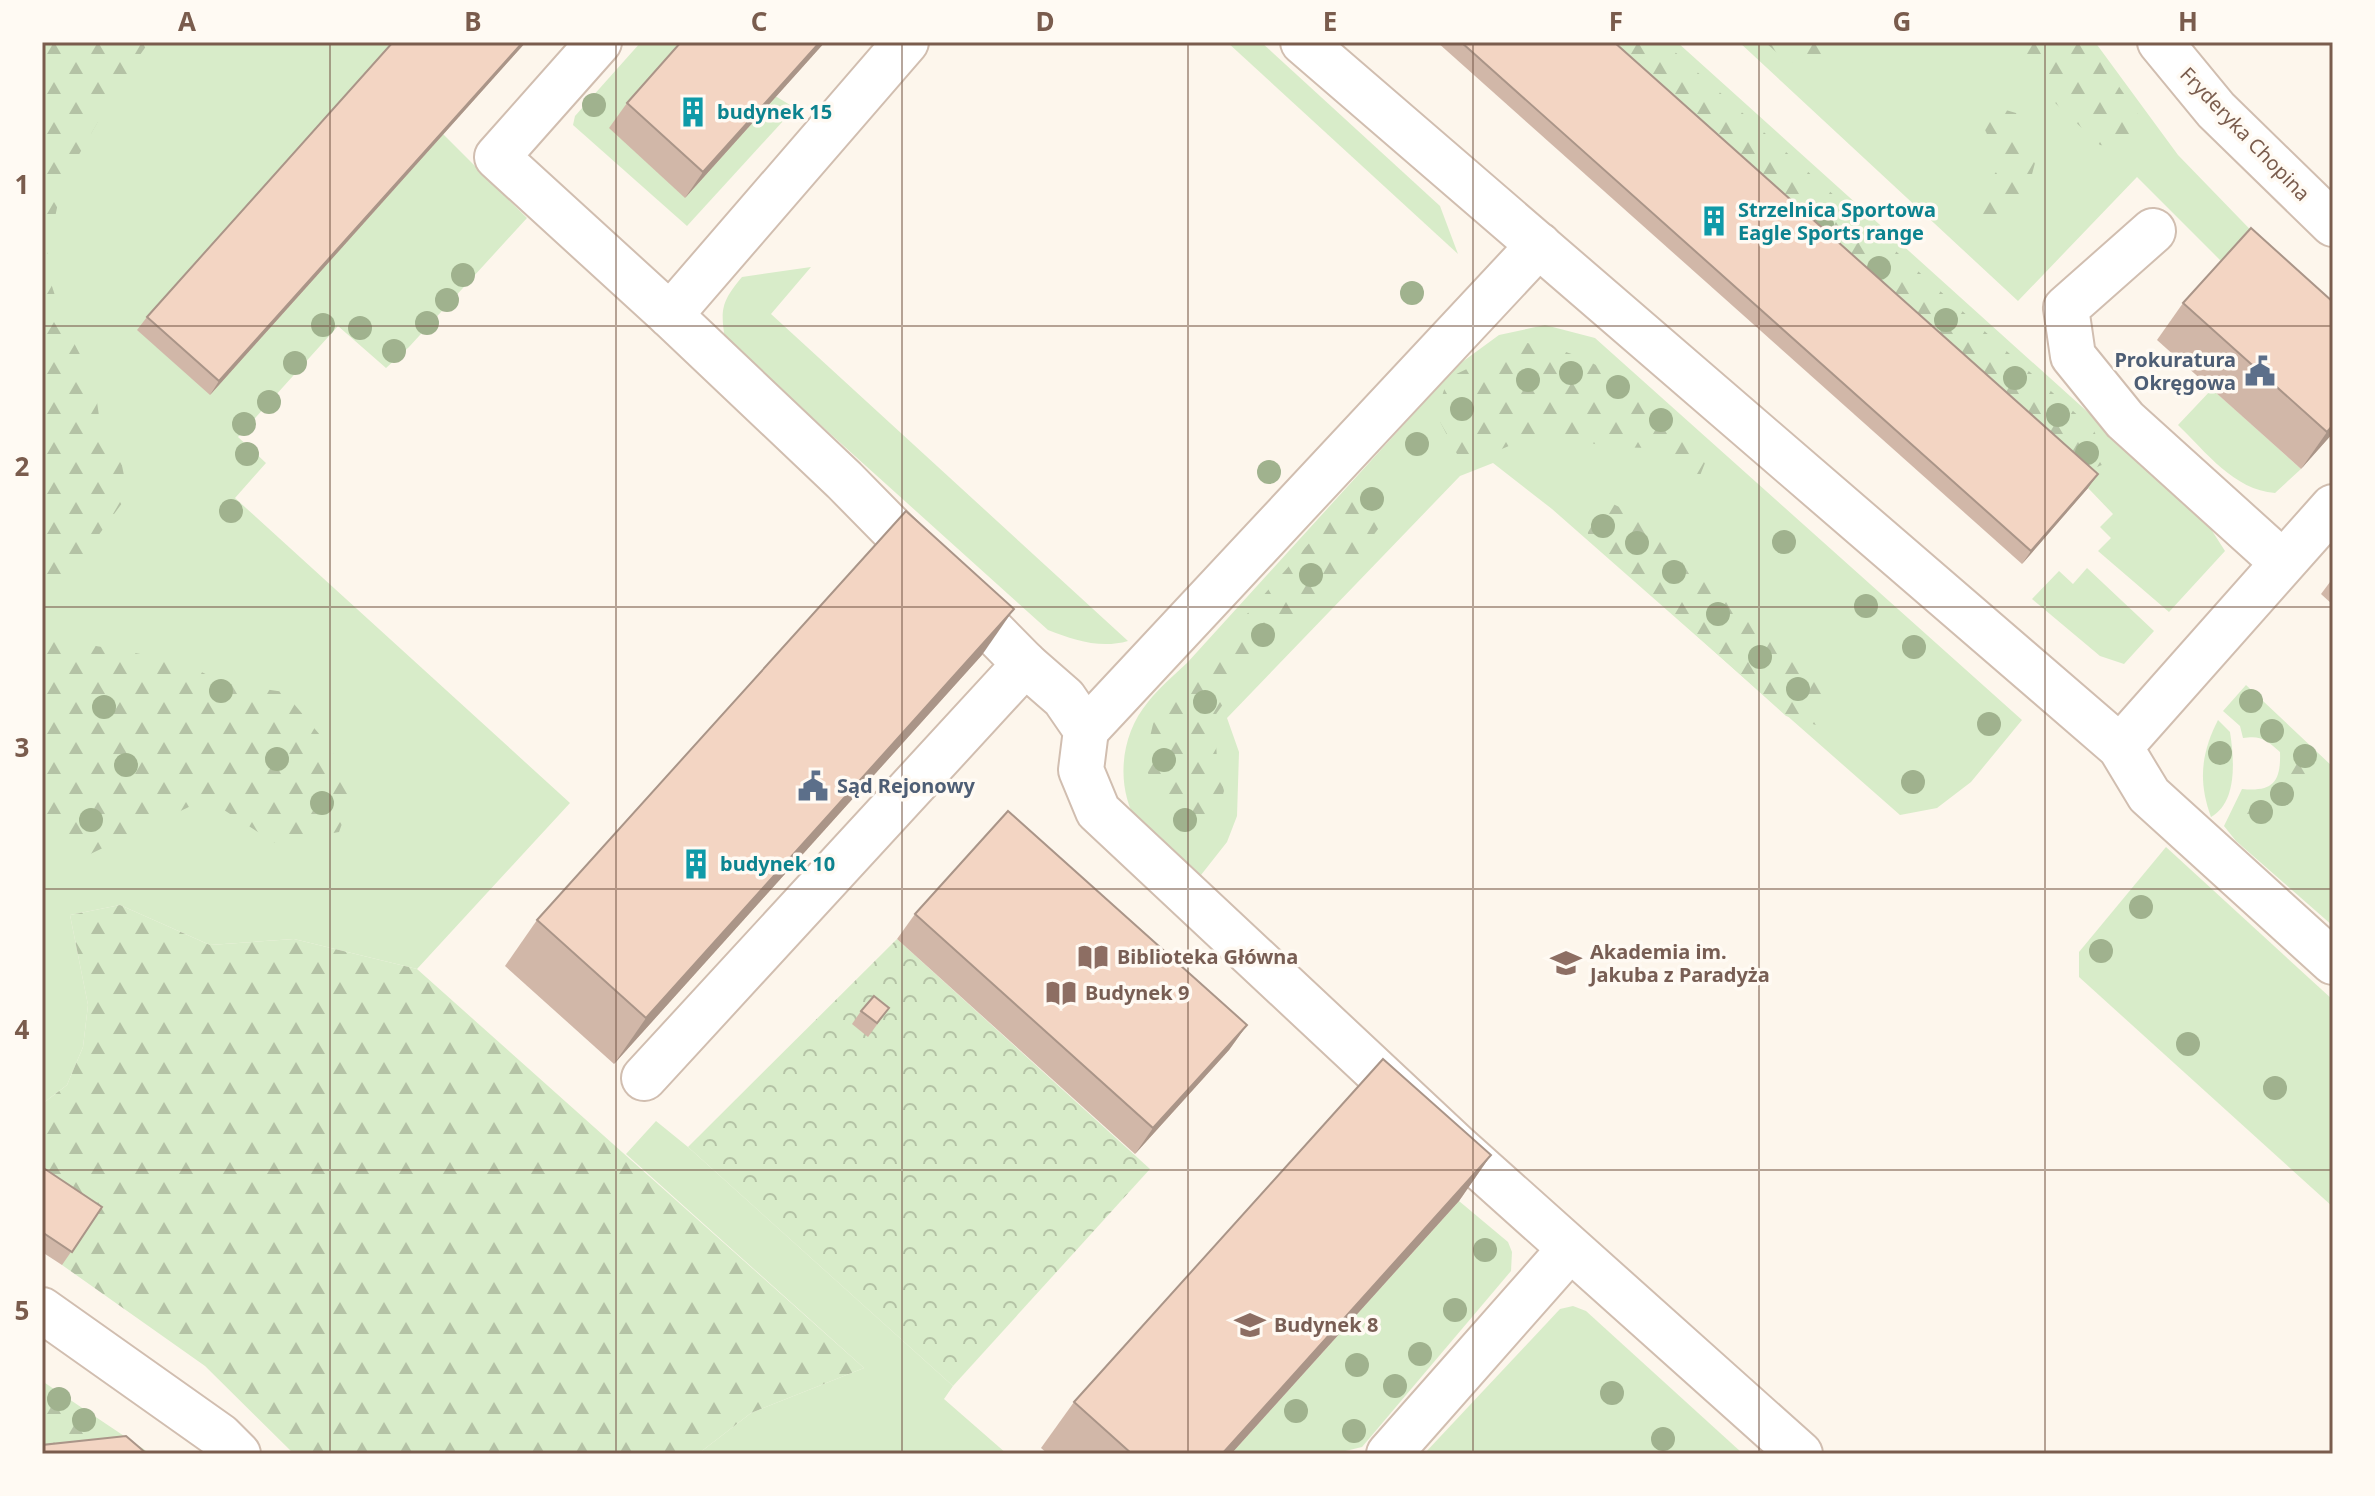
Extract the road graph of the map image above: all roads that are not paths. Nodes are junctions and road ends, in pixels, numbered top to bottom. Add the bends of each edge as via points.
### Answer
1 (599, 42) edge
2 (906, 42) edge
3 (1303, 42) edge
4 (2160, 42) edge
5 (2325, 200) edge
6 (2153, 231) dead end
7 (1539, 245) junction
8 (670, 315) junction
9 (2333, 507) edge
10 (2282, 562) junction
11 (1025, 664) junction
12 (1086, 730) junction
13 (2120, 747) junction
14 (2333, 962) edge
15 (644, 1078) dead end
16 (1570, 1249) junction
17 (42, 1310) edge
18 (238, 1454) edge
19 (1389, 1454) edge
20 (1800, 1454) edge

1 - 8 street via 497,157
2 - 8 street
3 - 7 street
4 - 5 street, Fryderyka Chopina via 2216,110
6 - 10 street via 2066,308 2073,356 2125,420
7 - 12 street
7 - 13 street
8 - 11 street via 844,480
9 - 10 street
10 - 13 street
11 - 12 street via 1064,698
11 - 15 street
12 - 16 street via 1081,770 1098,811
13 - 14 street via 2149,795
16 - 19 street
16 - 20 street
17 - 18 street

